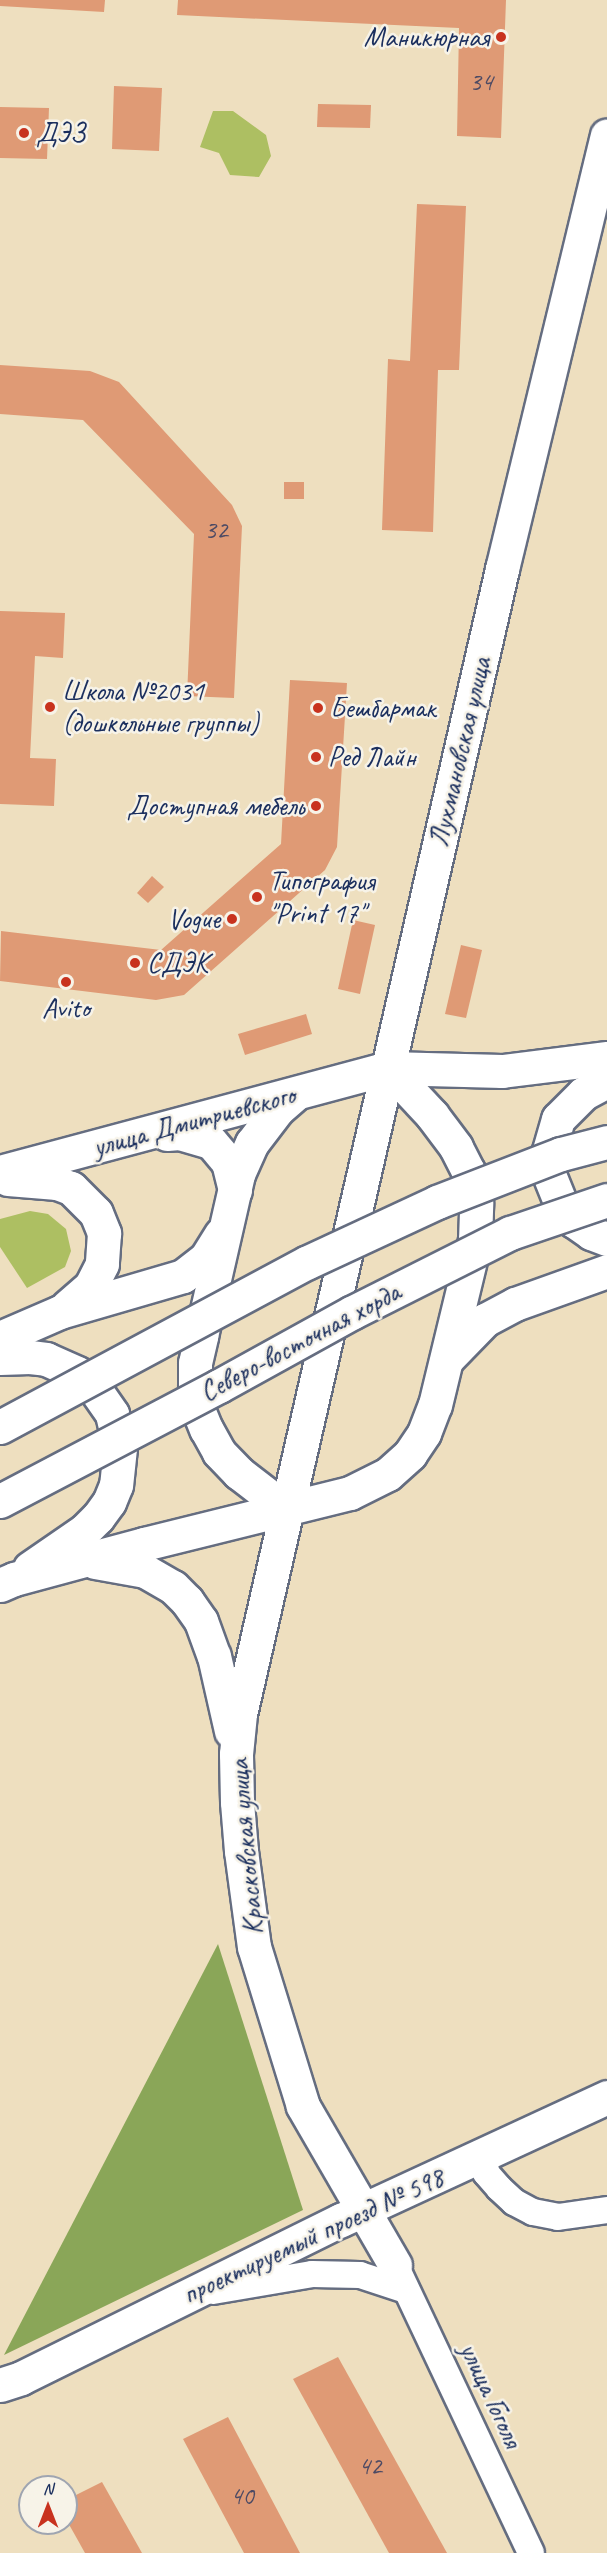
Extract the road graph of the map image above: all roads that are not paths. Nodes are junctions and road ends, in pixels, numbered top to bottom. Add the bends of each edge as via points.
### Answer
1 (607, 136) edge
2 (607, 1058) edge
3 (388, 1068) junction
4 (607, 1081) edge
5 (294, 1095) junction
6 (139, 1137) junction
7 (607, 1142) edge
8 (0, 1172) edge
9 (0, 1178) edge
10 (235, 1190) junction
11 (607, 1200) edge
12 (227, 1225) junction
13 (607, 1239) edge
14 (607, 1271) edge
15 (60, 1312) junction
16 (0, 1338) edge
17 (448, 1358) junction
18 (0, 1359) edge
19 (319, 1370) joint
20 (0, 1427) edge
21 (0, 1501) edge
22 (287, 1510) junction
23 (84, 1561) junction
24 (7, 1582) edge
25 (236, 1754) junction
26 (607, 2097) edge
27 (484, 2154) junction
28 (364, 2209) junction
29 (607, 2210) edge
30 (401, 2277) junction
31 (189, 2295) junction
32 (10, 2381) edge
33 (0, 2405) edge
34 (531, 2553) edge

1 - 3 main road, Лухмановская улица via 502,569
2 - 3 main road, улица Дмитриевского via 502,1071
3 - 5 main road, улица Дмитриевского
3 - 17 main road via 456,1146 476,1202 475,1240
3 - 19 main road, Лухмановская улица
4 - 13 main road via 583,1094 558,1119 548,1153 548,1172 561,1205 574,1221
5 - 6 main road, улица Дмитриевского
5 - 10 main road via 278,1108 252,1143
6 - 8 main road, улица Дмитриевского
6 - 10 main road via 180,1132 211,1142 228,1162
7 - 20 main road, bridge via 561,1154 437,1202 308,1262
9 - 15 main road via 71,1188 96,1213 104,1233 98,1276
10 - 12 main road
11 - 21 main road, Северо-восточная хорда, bridge via 510,1233 353,1312
12 - 15 main road via 206,1258 183,1276
12 - 22 main road via 195,1363 198,1409 219,1452
14 - 17 main road via 515,1304 485,1320
15 - 16 main road
17 - 22 main road via 435,1406 410,1454 370,1485
18 - 24 main road via 46,1359 77,1373 92,1385 112,1414 120,1448 116,1485 110,1502 98,1517 85,1530
19 - 22 main road, Красковская улица
22 - 23 main road
22 - 25 main road, Красковская улица via 246,1681
23 - 24 main road
23 - 25 main road via 145,1571 173,1587 194,1609 214,1656
25 - 28 main road, Красковская улица via 241,1851 254,1947 303,2106
26 - 27 main road, проектируемый проезд № 598
27 - 28 main road, проектируемый проезд № 598
27 - 29 street via 486,2173 514,2202 533,2211 558,2217
28 - 30 main road, Красковская улица
28 - 31 main road, проектируемый проезд № 598
30 - 31 street via 312,2274
30 - 34 street, улица Гоголя
31 - 32 main road, проектируемый проезд № 598
32 - 33 main road

